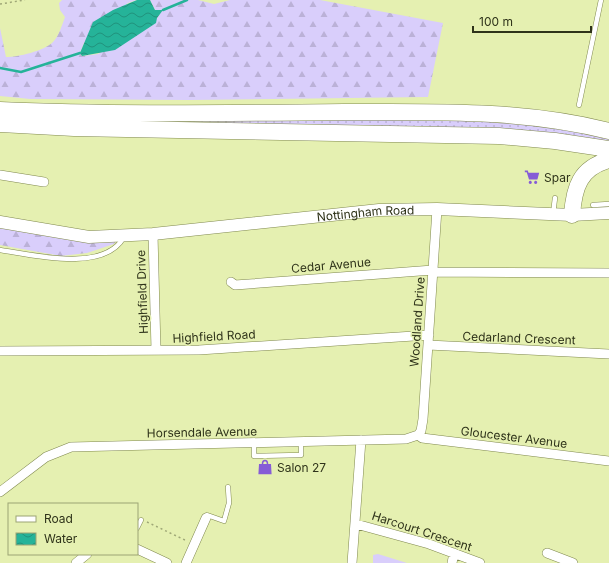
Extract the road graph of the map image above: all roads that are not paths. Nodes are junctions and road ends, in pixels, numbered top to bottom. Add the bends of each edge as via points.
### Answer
1 (601, 0) edge
2 (579, 105) dead end
3 (0, 110) edge
4 (0, 124) edge
5 (609, 131) edge
6 (582, 145) junction
7 (609, 149) edge
8 (609, 160) edge
9 (589, 169) junction
10 (0, 175) edge
11 (44, 182) dead end
12 (555, 198) dead end
13 (609, 204) edge
14 (593, 205) dead end
15 (437, 209) junction
16 (609, 213) edge
17 (553, 214) junction
18 (572, 215) junction
19 (0, 222) edge
20 (153, 234) junction
21 (124, 236) junction
22 (0, 250) edge
23 (433, 271) junction
24 (609, 273) edge
25 (231, 282) dead end
26 (429, 335) junction
27 (428, 345) junction
28 (156, 350) junction
29 (0, 351) edge
30 (609, 354) edge
31 (418, 435) junction
32 (361, 440) junction
33 (609, 461) edge
34 (228, 487) dead end
35 (0, 492) edge
36 (206, 518) joint
37 (141, 520) road end
38 (356, 524) junction
39 (138, 526) edge
40 (138, 549) edge
41 (454, 553) junction
42 (547, 553) dead end
43 (85, 555) edge
44 (557, 560) edge
45 (76, 563) edge
46 (167, 563) edge
47 (186, 563) edge
48 (352, 563) edge
49 (452, 563) edge
50 (480, 563) edge
51 (573, 563) edge

1 - 2 lane
3 - 5 highway via 81,113 483,113 558,121
4 - 6 highway via 74,128 499,136
6 - 7 highway
6 - 9 highway via 589,158
8 - 9 highway
9 - 18 highway via 577,185
10 - 11 street
12 - 17 lane
13 - 14 lane
15 - 17 street, Nottingham Road
15 - 20 street, Nottingham Road via 340,214
15 - 23 street, Woodland Drive
16 - 18 street, Nottingham Road
17 - 18 street, Nottingham Road
19 - 21 street, Nottingham Road via 89,237
20 - 21 street, Nottingham Road
20 - 28 street, Highfield Drive
21 - 22 lane via 118,246 103,254 78,258 63,259
23 - 24 street
23 - 25 street, Cedar Avenue via 235,285
23 - 26 street, Woodland Drive
26 - 27 street, Woodland Drive
26 - 28 street, Highfield Road via 200,350
27 - 30 street, Cedarland Crescent
27 - 31 street, Woodland Drive via 422,425
28 - 29 street, Highfield Road
31 - 32 street, Horsendale Avenue
31 - 33 street, Gloucester Avenue via 422,438
32 - 35 street, Horsendale Avenue via 71,447 46,457
32 - 38 street
34 - 36 lane via 224,521 207,514
36 - 47 street
37 - 39 lane
38 - 41 street, Harcourt Crescent
38 - 48 street
40 - 46 street
41 - 49 street
41 - 50 street, Harcourt Crescent
42 - 44 street
43 - 45 street
44 - 51 street

